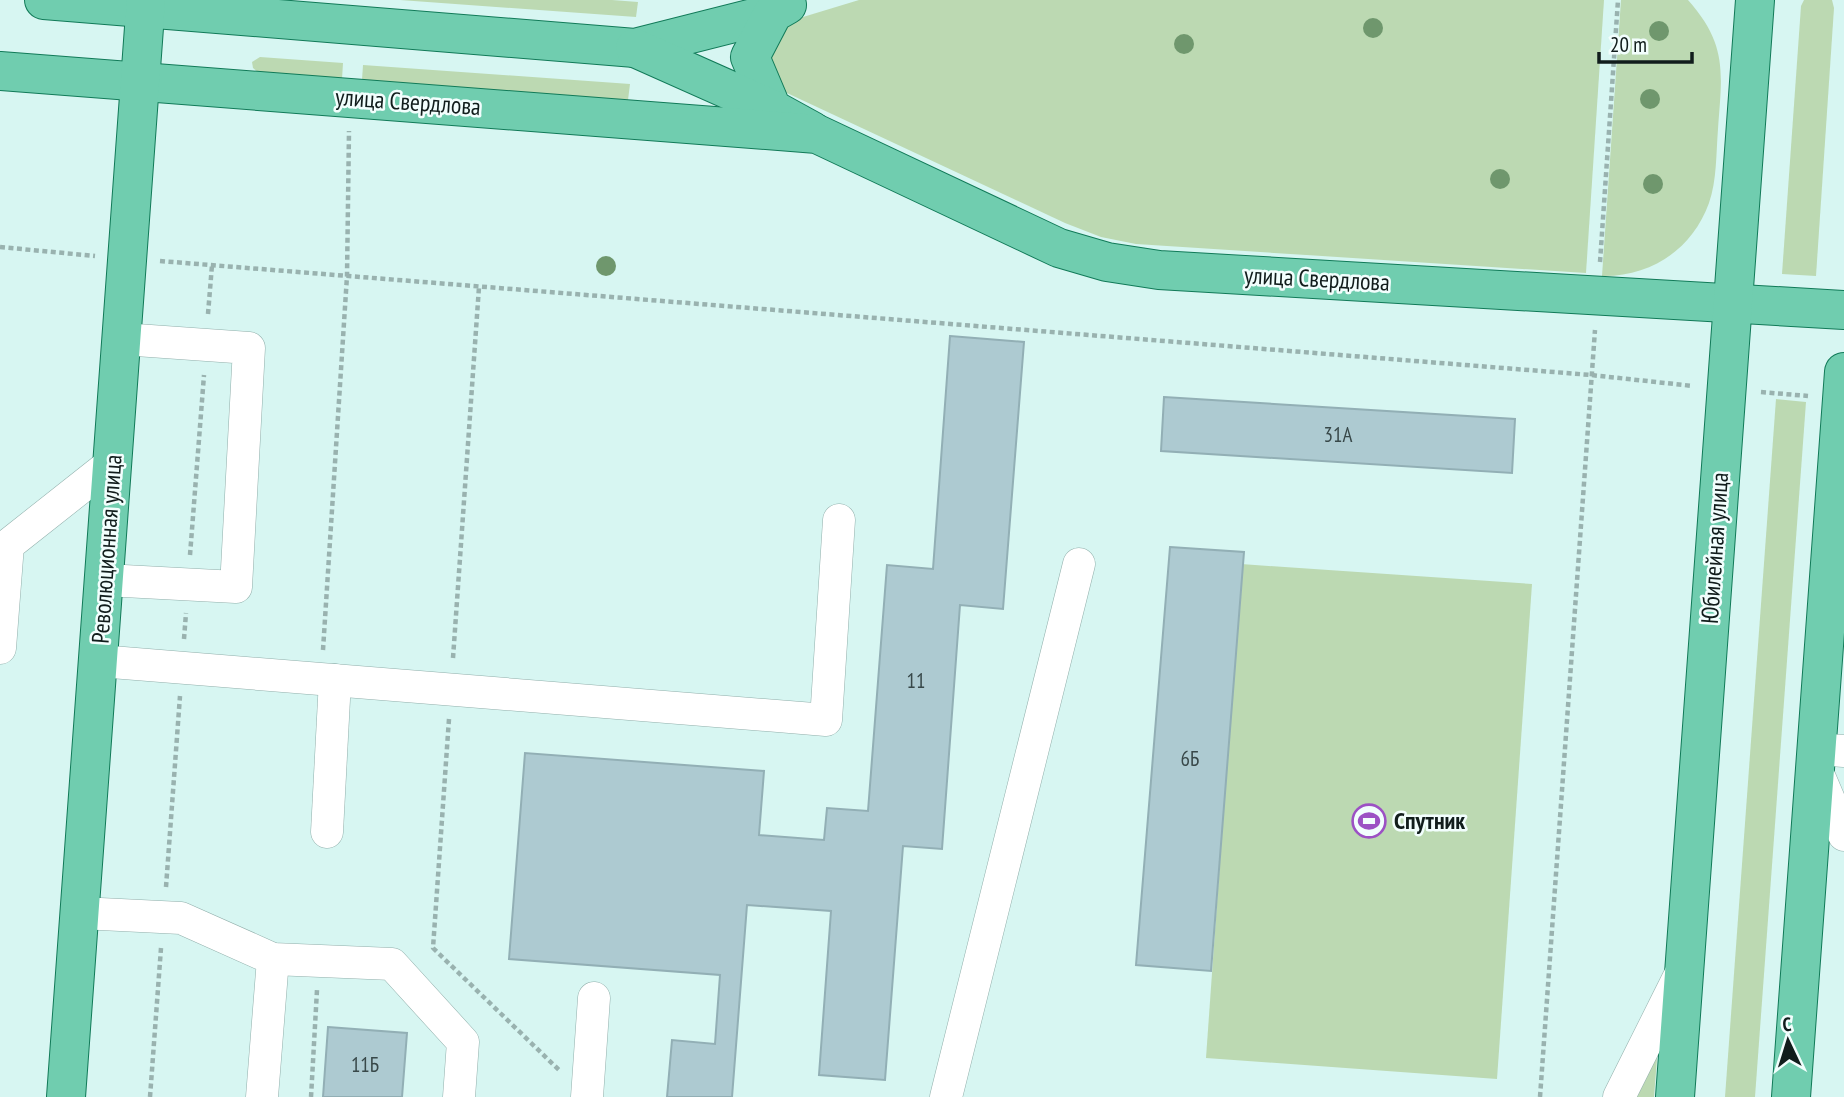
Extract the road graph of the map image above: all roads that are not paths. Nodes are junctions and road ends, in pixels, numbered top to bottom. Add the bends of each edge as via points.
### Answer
1 (44, 0) edge
2 (1755, 0) edge
3 (146, 4) edge
4 (784, 7) edge
5 (635, 48) junction
6 (0, 71) edge
7 (141, 81) junction
8 (772, 109) junction
9 (817, 134) junction
10 (1733, 306) junction
11 (1844, 310) edge
12 (122, 339) junction
13 (1843, 385) edge
14 (113, 462) junction
15 (839, 520) dead end
16 (1079, 564) dead end
17 (105, 580) junction
18 (0, 648) edge
19 (99, 661) junction
20 (328, 680) junction
21 (1826, 756) edge
22 (327, 832) dead end
23 (1844, 835) edge
24 (80, 913) junction
25 (273, 959) junction
26 (1684, 967) junction
27 (594, 998) dead end
28 (66, 1097) edge
29 (262, 1097) edge
30 (459, 1097) edge
31 (587, 1097) edge
32 (946, 1097) edge
33 (1619, 1097) edge
34 (1675, 1097) edge
35 (1791, 1097) edge

1 - 3 main road, улица Свердлова
2 - 10 main road, Юбилейная улица
3 - 5 main road, улица Свердлова
3 - 7 main road, Революционная улица
4 - 5 main road, улица Свердлова
4 - 8 main road, улица Свердлова via 750,57
5 - 8 main road, улица Свердлова
6 - 7 main road, улица Свердлова
7 - 9 main road, улица Свердлова
7 - 12 main road, Революционная улица
8 - 9 main road, улица Свердлова
9 - 10 main road, улица Свердлова via 1059,248 1107,262 1159,270
10 - 11 main road, улица Свердлова
10 - 26 main road, Юбилейная улица
12 - 14 main road, Революционная улица
12 - 17 street via 249,348 236,587
13 - 21 main road
14 - 17 main road, Революционная улица
14 - 18 street via 8,545
15 - 20 street via 825,720
16 - 32 street
17 - 19 main road, Революционная улица
19 - 20 street
19 - 24 main road, Революционная улица
20 - 22 street
21 - 23 street
21 - 35 main road
24 - 25 street via 181,918
24 - 28 main road, Революционная улица
25 - 29 street
25 - 30 street via 392,964 463,1042
26 - 33 street
26 - 34 main road, Юбилейная улица
27 - 31 street

